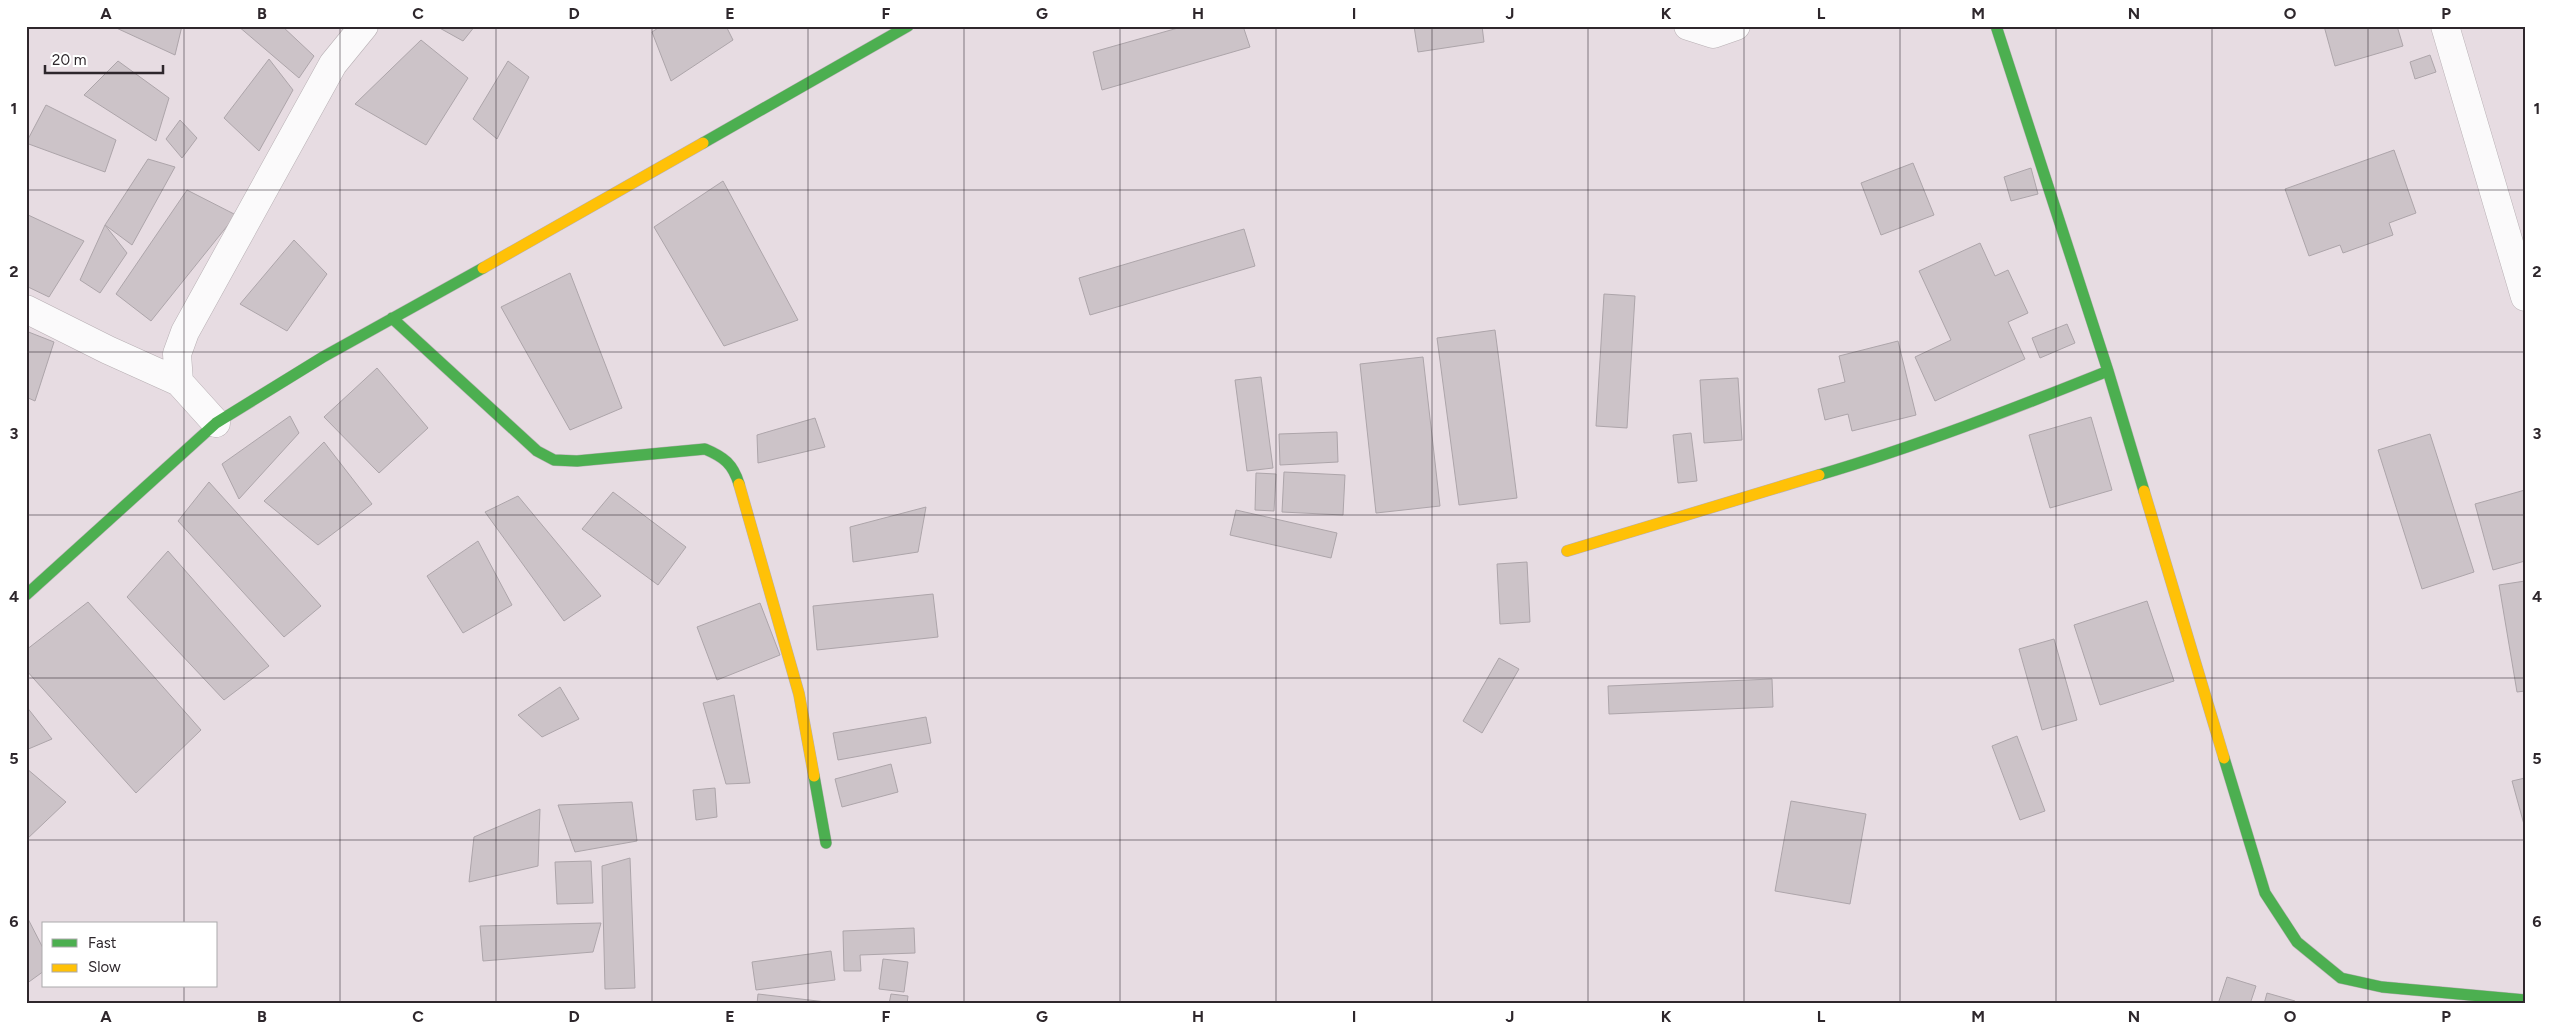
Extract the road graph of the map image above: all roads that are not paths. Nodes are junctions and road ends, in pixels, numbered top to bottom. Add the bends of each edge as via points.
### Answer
1 (364, 26) edge
2 (908, 26) edge
3 (1688, 26) edge
4 (1736, 26) edge
5 (1996, 26) edge
6 (2445, 26) edge
7 (2525, 297) edge
8 (26, 309) edge
9 (392, 318) junction
10 (2108, 371) junction
11 (179, 382) junction
12 (216, 423) junction
13 (1567, 551) dead end
14 (26, 596) edge
15 (826, 843) dead end
16 (2525, 1000) edge

1 - 11 street via 333,64 185,332 177,354
2 - 9 street via 582,214
3 - 4 street via 1713,34
5 - 10 street
6 - 7 street
8 - 11 street
9 - 12 street
9 - 15 street via 537,451 554,460 577,462 704,449 724,457 735,470 799,694
10 - 13 street via 1890,454
10 - 16 street via 2265,893 2297,942 2340,978 2382,987
11 - 12 street
12 - 14 street

